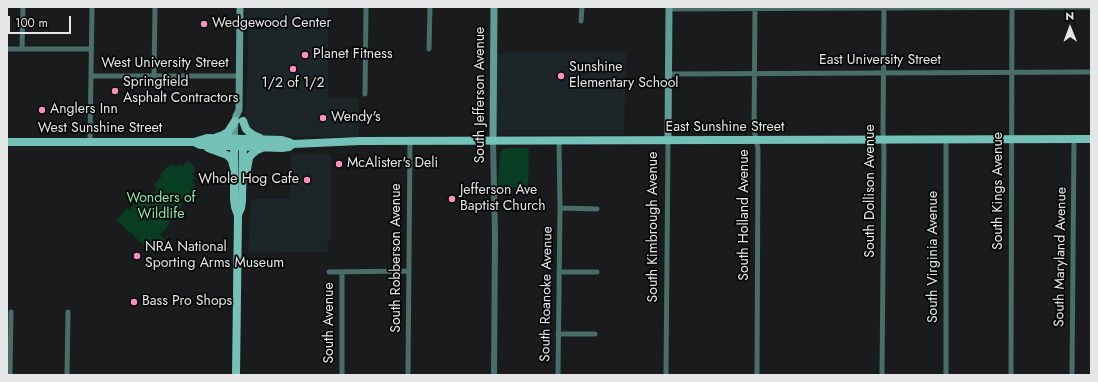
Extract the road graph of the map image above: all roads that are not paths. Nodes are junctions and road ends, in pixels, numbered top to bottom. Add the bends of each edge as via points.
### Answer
1 (23, 7) edge
2 (92, 7) edge
3 (155, 7) edge
4 (240, 7) edge
5 (366, 7) edge
6 (430, 7) edge
7 (494, 7) edge
8 (582, 7) edge
9 (884, 7) edge
10 (1012, 7) edge
11 (1091, 7) edge
12 (669, 8) edge
13 (755, 8) edge
14 (582, 21) dead end
15 (7, 49) edge
16 (22, 49) junction
17 (91, 49) junction
18 (429, 50) dead end
19 (1012, 72) junction
20 (1091, 72) edge
21 (755, 73) junction
22 (883, 73) junction
23 (669, 74) junction
24 (92, 76) junction
25 (154, 76) junction
26 (239, 76) junction
27 (365, 94) dead end
28 (239, 110) junction
29 (235, 121) junction
30 (244, 121) junction
31 (214, 138) junction
32 (1074, 139) junction
33 (1091, 139) edge
34 (756, 140) junction
35 (883, 140) junction
36 (946, 140) junction
37 (1011, 140) junction
38 (90, 141) junction
39 (360, 141) joint
40 (410, 141) junction
41 (493, 141) junction
42 (559, 141) junction
43 (668, 141) junction
44 (7, 142) edge
45 (197, 143) junction
46 (234, 143) junction
47 (243, 143) junction
48 (264, 144) junction
49 (234, 169) junction
50 (243, 182) junction
51 (560, 208) junction
52 (597, 209) dead end
53 (238, 215) junction
54 (409, 271) junction
55 (329, 272) dead end
56 (342, 272) junction
57 (559, 272) junction
58 (597, 272) dead end
59 (11, 312) dead end
60 (68, 312) dead end
61 (558, 334) junction
62 (595, 334) dead end
63 (10, 375) edge
64 (67, 375) edge
65 (236, 375) edge
66 (342, 375) edge
67 (408, 375) edge
68 (494, 375) edge
69 (558, 375) edge
70 (666, 375) edge
71 (757, 375) edge
72 (882, 375) edge
73 (946, 375) edge
74 (1010, 375) edge
75 (1072, 375) edge

1 - 16 street
2 - 17 street
3 - 25 street
4 - 26 main road
5 - 27 street
6 - 18 street
7 - 41 main road, South Jefferson Avenue
8 - 14 street
9 - 10 street
9 - 13 street
9 - 22 street, South Dollison Avenue
10 - 11 street
10 - 19 street, South Kings Avenue
12 - 13 street
12 - 23 main road, South Kimbrough Avenue
13 - 21 street, South Holland Avenue
15 - 16 street, West University Street
16 - 17 street, West University Street
17 - 24 street
19 - 20 street, East University Street
19 - 22 street, East University Street
19 - 37 street, South Kings Avenue
21 - 22 street, East University Street
21 - 23 street, East University Street
21 - 34 street, South Holland Avenue
22 - 35 street, South Dollison Avenue
23 - 43 main road, South Kimbrough Avenue
24 - 25 street, West University Street
24 - 38 street
25 - 26 street, West University Street
26 - 28 main road
28 - 29 main road
28 - 30 main road
29 - 31 main road via 228,132
29 - 46 main road
30 - 47 main road
30 - 48 main road via 246,129
31 - 45 main road, West Sunshine Street via 206,138
31 - 46 main road, West Sunshine Street
32 - 33 main road, East Sunshine Street
32 - 37 main road, East Sunshine Street
32 - 75 street, South Maryland Avenue
34 - 35 main road, East Sunshine Street
34 - 43 main road, East Sunshine Street
34 - 71 street, South Holland Avenue
35 - 36 main road, East Sunshine Street
35 - 72 street, South Dollison Avenue
36 - 37 main road, East Sunshine Street
36 - 73 street, South Virginia Avenue
37 - 74 street, South Kings Avenue
38 - 44 main road, West Sunshine Street
38 - 45 main road, West Sunshine Street
39 - 40 main road, East Sunshine Street
39 - 48 main road, West Sunshine Street via 293,144 282,140
40 - 41 main road, East Sunshine Street
40 - 54 street, South Robberson Avenue
41 - 42 main road, East Sunshine Street
41 - 68 street, South Jefferson Avenue
42 - 43 main road, East Sunshine Street
42 - 51 street, South Roanoke Avenue
43 - 70 street, South Kimbrough Avenue
45 - 46 main road, West Sunshine Street
45 - 49 main road via 227,155 232,160
46 - 47 main road, West Sunshine Street
46 - 49 main road
47 - 48 main road, West Sunshine Street
47 - 50 main road
48 - 50 main road via 248,158
49 - 53 main road via 235,208
50 - 53 main road
51 - 52 street
51 - 57 street, South Roanoke Avenue
53 - 65 main road
54 - 56 street
54 - 67 street, South Robberson Avenue
55 - 56 street
56 - 66 street, South Avenue
57 - 58 street
57 - 61 street, South Roanoke Avenue
59 - 63 street
60 - 64 street
61 - 62 street
61 - 69 street, South Roanoke Avenue

